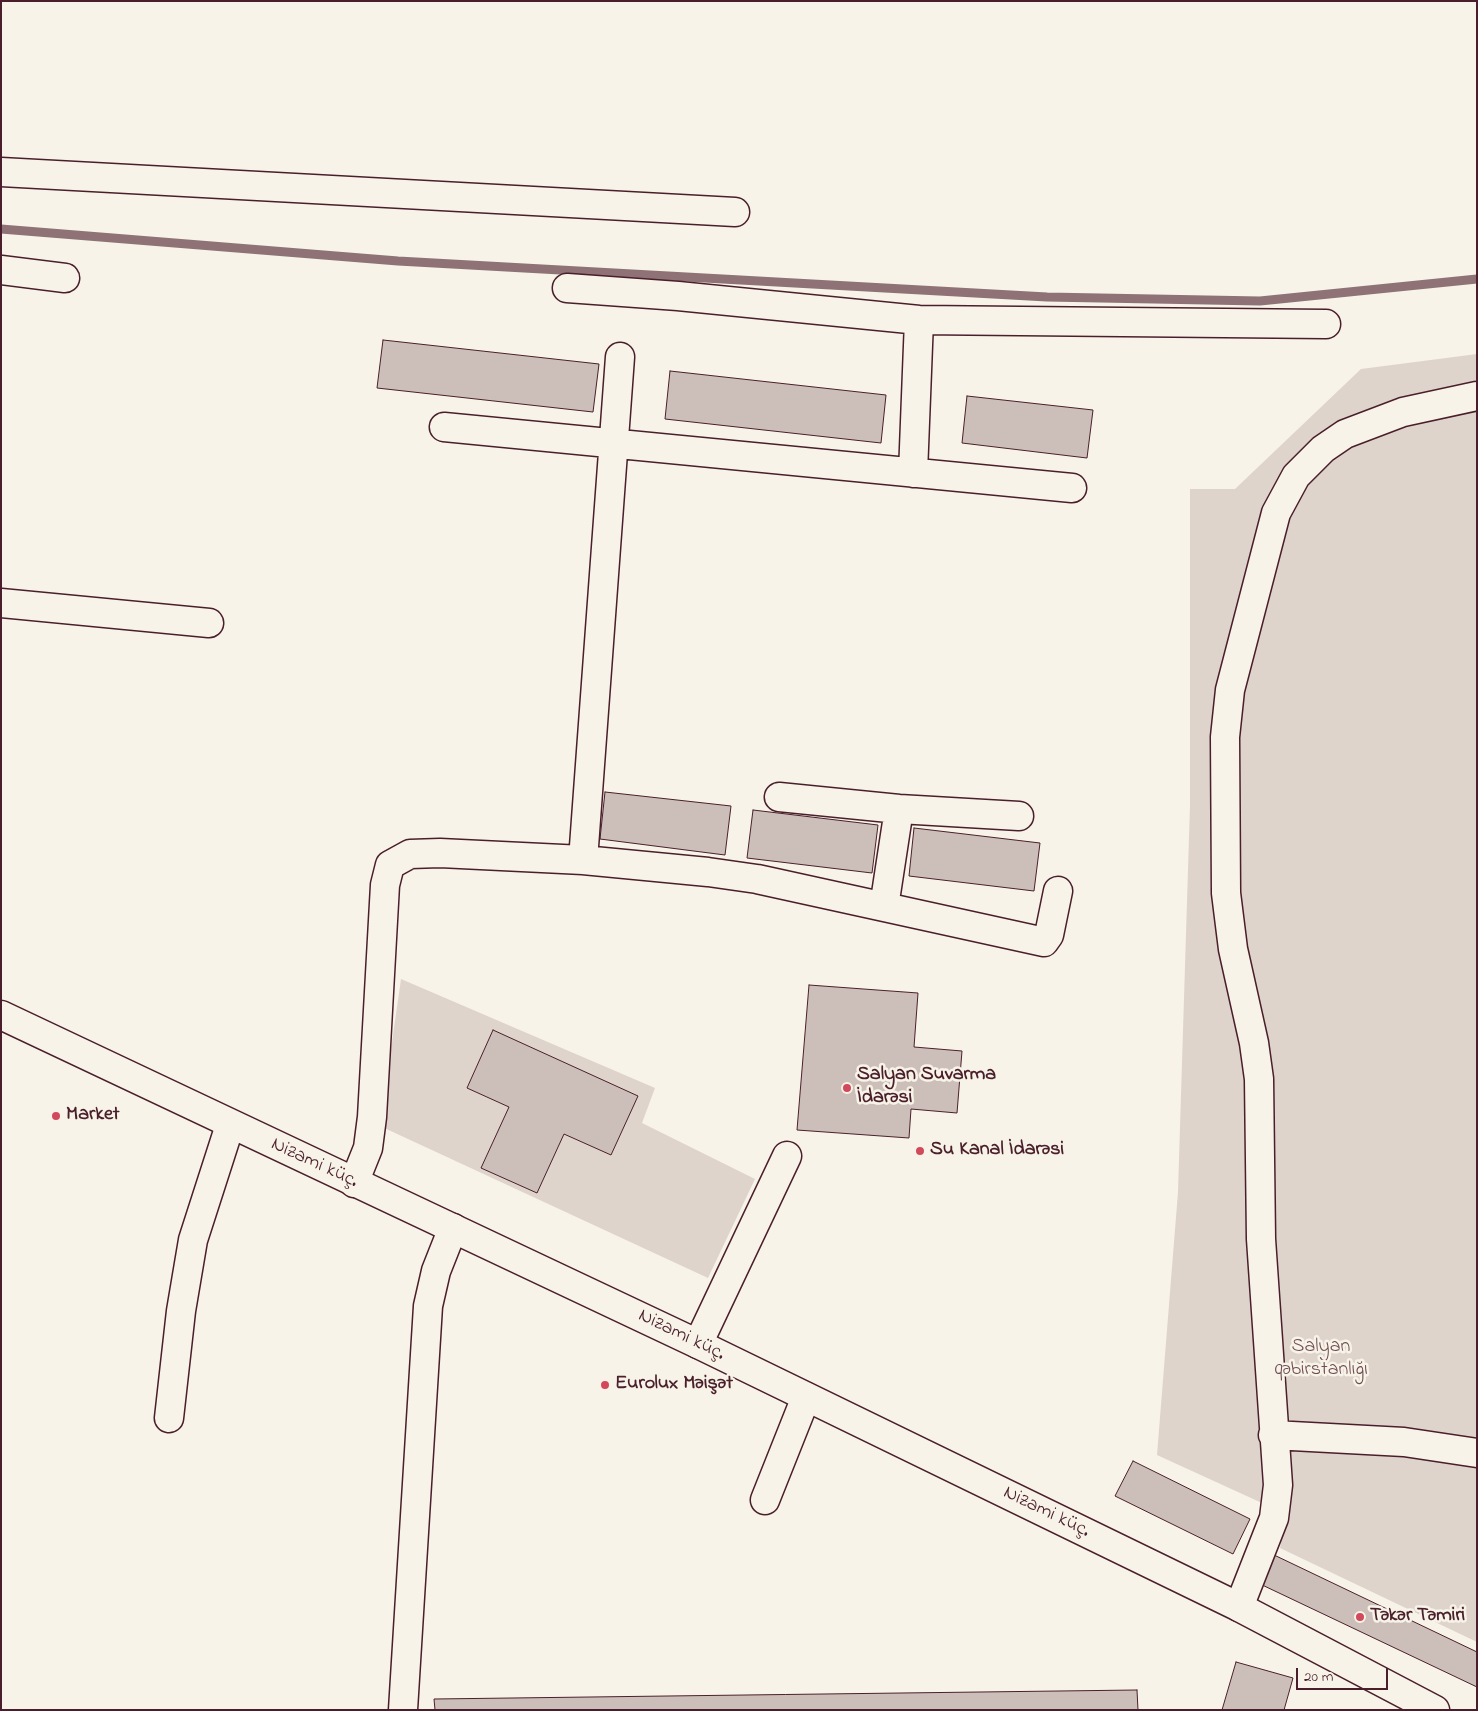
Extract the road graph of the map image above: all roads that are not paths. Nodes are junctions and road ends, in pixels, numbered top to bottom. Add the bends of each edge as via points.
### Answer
1 (1, 172) edge
2 (735, 212) dead end
3 (1, 270) edge
4 (65, 278) dead end
5 (567, 288) dead end
6 (919, 320) junction
7 (1326, 324) dead end
8 (620, 357) dead end
9 (1477, 396) edge
10 (444, 427) dead end
11 (614, 444) junction
12 (913, 473) junction
13 (1072, 488) dead end
14 (1, 604) edge
15 (209, 623) dead end
16 (779, 797) dead end
17 (899, 808) junction
18 (1019, 816) dead end
19 (583, 860) junction
20 (1058, 891) dead end
21 (884, 907) junction
22 (1, 1015) edge
23 (230, 1125) junction
24 (787, 1156) dead end
25 (354, 1182) junction
26 (453, 1228) junction
27 (698, 1344) junction
28 (806, 1397) junction
29 (169, 1418) dead end
30 (1273, 1435) junction
31 (1477, 1453) edge
32 (765, 1500) dead end
33 (1239, 1607) junction
34 (403, 1710) edge
35 (1436, 1710) edge

1 - 2 street
3 - 4 street
5 - 6 street
6 - 7 street
6 - 12 street
8 - 11 street
9 - 30 street via 1403,412 1345,434 1323,449 1296,476 1276,513 1230,690 1225,737 1226,893 1233,949 1254,1043 1258,1079 1260,1239
10 - 11 street
11 - 12 street
11 - 19 street
12 - 13 street
14 - 15 street
16 - 17 street
17 - 18 street
17 - 21 street
19 - 21 street via 757,879
19 - 25 street via 440,853 410,854 390,865 385,885 372,1118 368,1148
20 - 21 street via 1049,934 1044,942
22 - 23 street, Nizami küç.
23 - 25 street, Nizami küç.
23 - 29 street via 193,1240
24 - 27 street
25 - 26 street, Nizami küç.
26 - 27 street, Nizami küç.
26 - 34 street via 436,1271 428,1306
27 - 28 street, Nizami küç.
28 - 32 street
28 - 33 street, Nizami küç.
30 - 31 street via 1404,1442
30 - 33 street via 1278,1485 1274,1518
33 - 35 street, Nizami küç.

